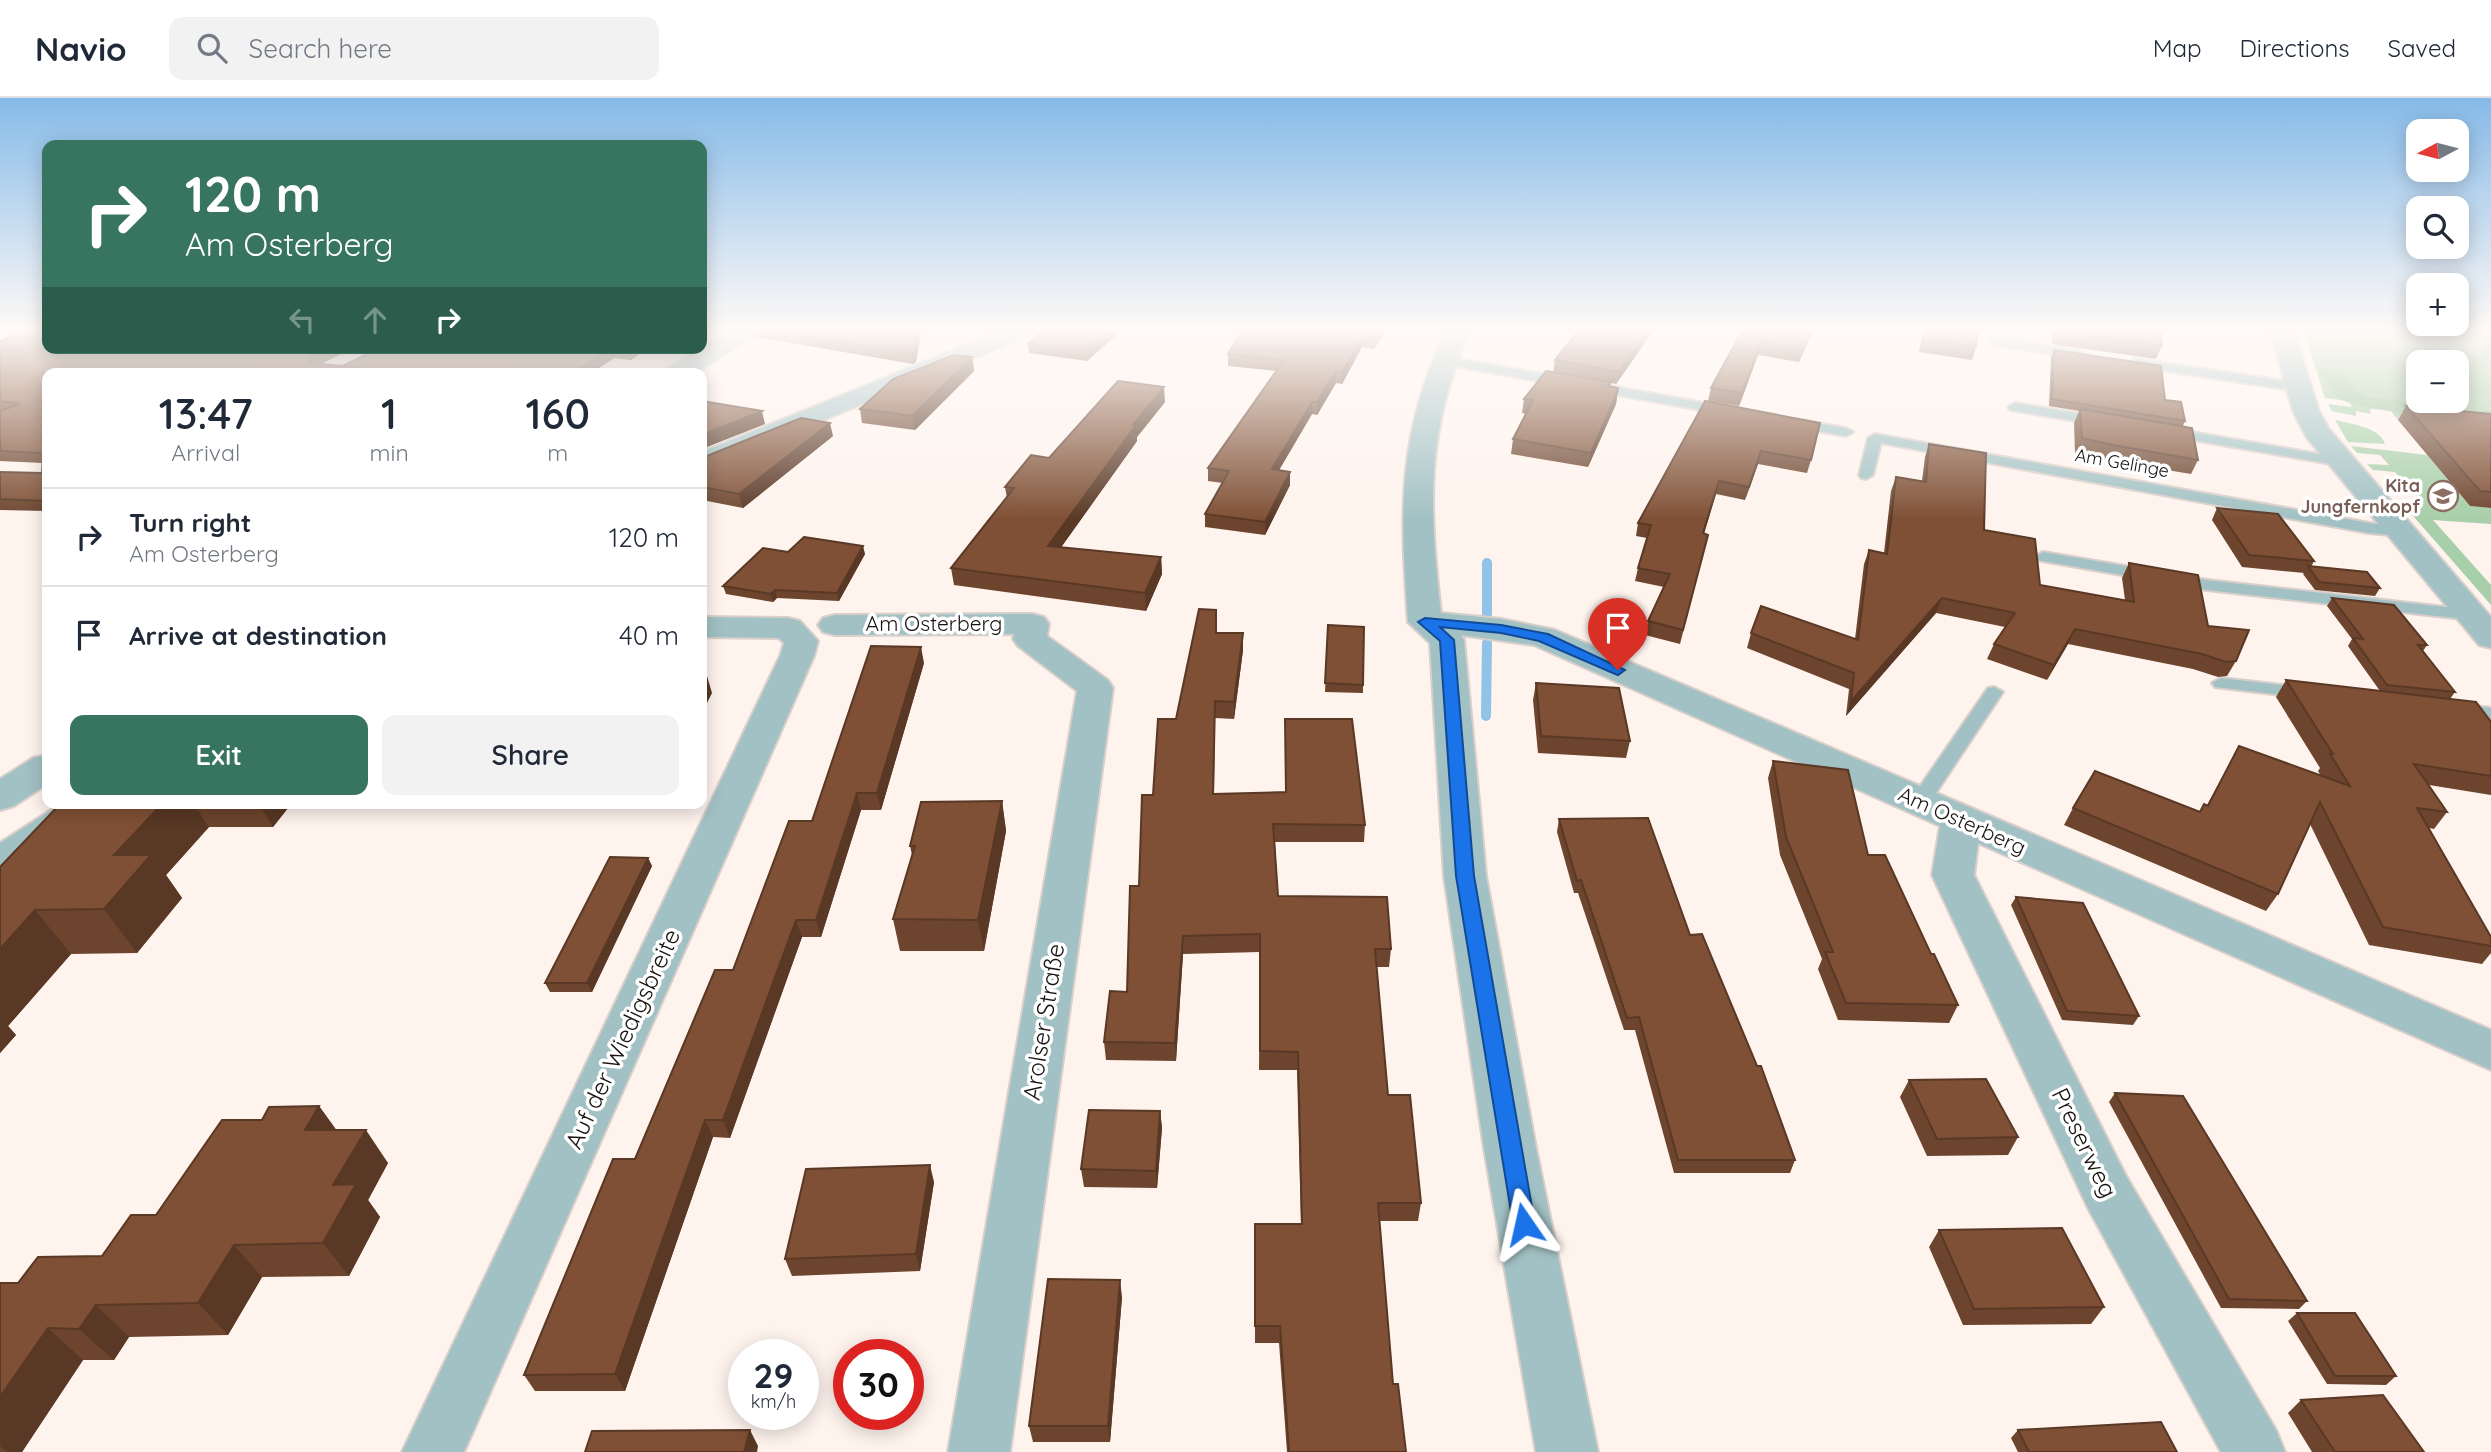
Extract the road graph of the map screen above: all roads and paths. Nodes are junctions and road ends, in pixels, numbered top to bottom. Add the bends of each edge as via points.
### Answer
1 (868, 394) edge
2 (1433, 394) edge
3 (1631, 394) edge
4 (2301, 394) edge
5 (2015, 407) dead end
6 (1735, 413) edge
7 (1777, 420) edge
8 (2110, 423) edge
9 (2151, 430) edge
10 (1846, 432) dead end
11 (707, 461) edge
12 (2343, 462) junction
13 (1866, 475) dead end
14 (2401, 531) junction
15 (2043, 557) dead end
16 (1425, 622) junction
17 (1032, 624) joint
18 (835, 625) dead end
19 (2481, 626) edge
20 (707, 627) edge
21 (2221, 682) edge
22 (1994, 692) dead end
23 (2329, 695) edge
24 (2437, 708) edge
25 (2491, 714) edge
26 (42, 770) edge
27 (0, 797) edge
28 (81, 809) edge
29 (1940, 812) junction
30 (0, 863) edge
31 (2491, 1051) edge
32 (433, 1452) edge
33 (979, 1452) edge
34 (1567, 1452) edge
35 (2254, 1452) edge

1 - 11 street
2 - 16 street via 1422,434 1417,482 1416,528
3 - 6 lane
4 - 12 street via 2317,432
5 - 8 lane
7 - 10 lane
9 - 12 lane
12 - 14 street
13 - 14 lane, Am Gelinge via 1875,438
14 - 19 street
15 - 19 lane
16 - 29 street, Am Osterberg via 1543,637
16 - 34 street via 1447,640 1465,876
17 - 18 street, Am Osterberg
17 - 33 street, Arolser Straße via 1030,639 1095,688
20 - 32 street, Auf der Wiedigsbreite via 788,628 801,640
21 - 23 lane
22 - 29 lane
24 - 25 lane
26 - 27 street
28 - 30 street
29 - 31 street, Am Osterberg
29 - 35 street, Preserweg via 1953,875 2108,1192

